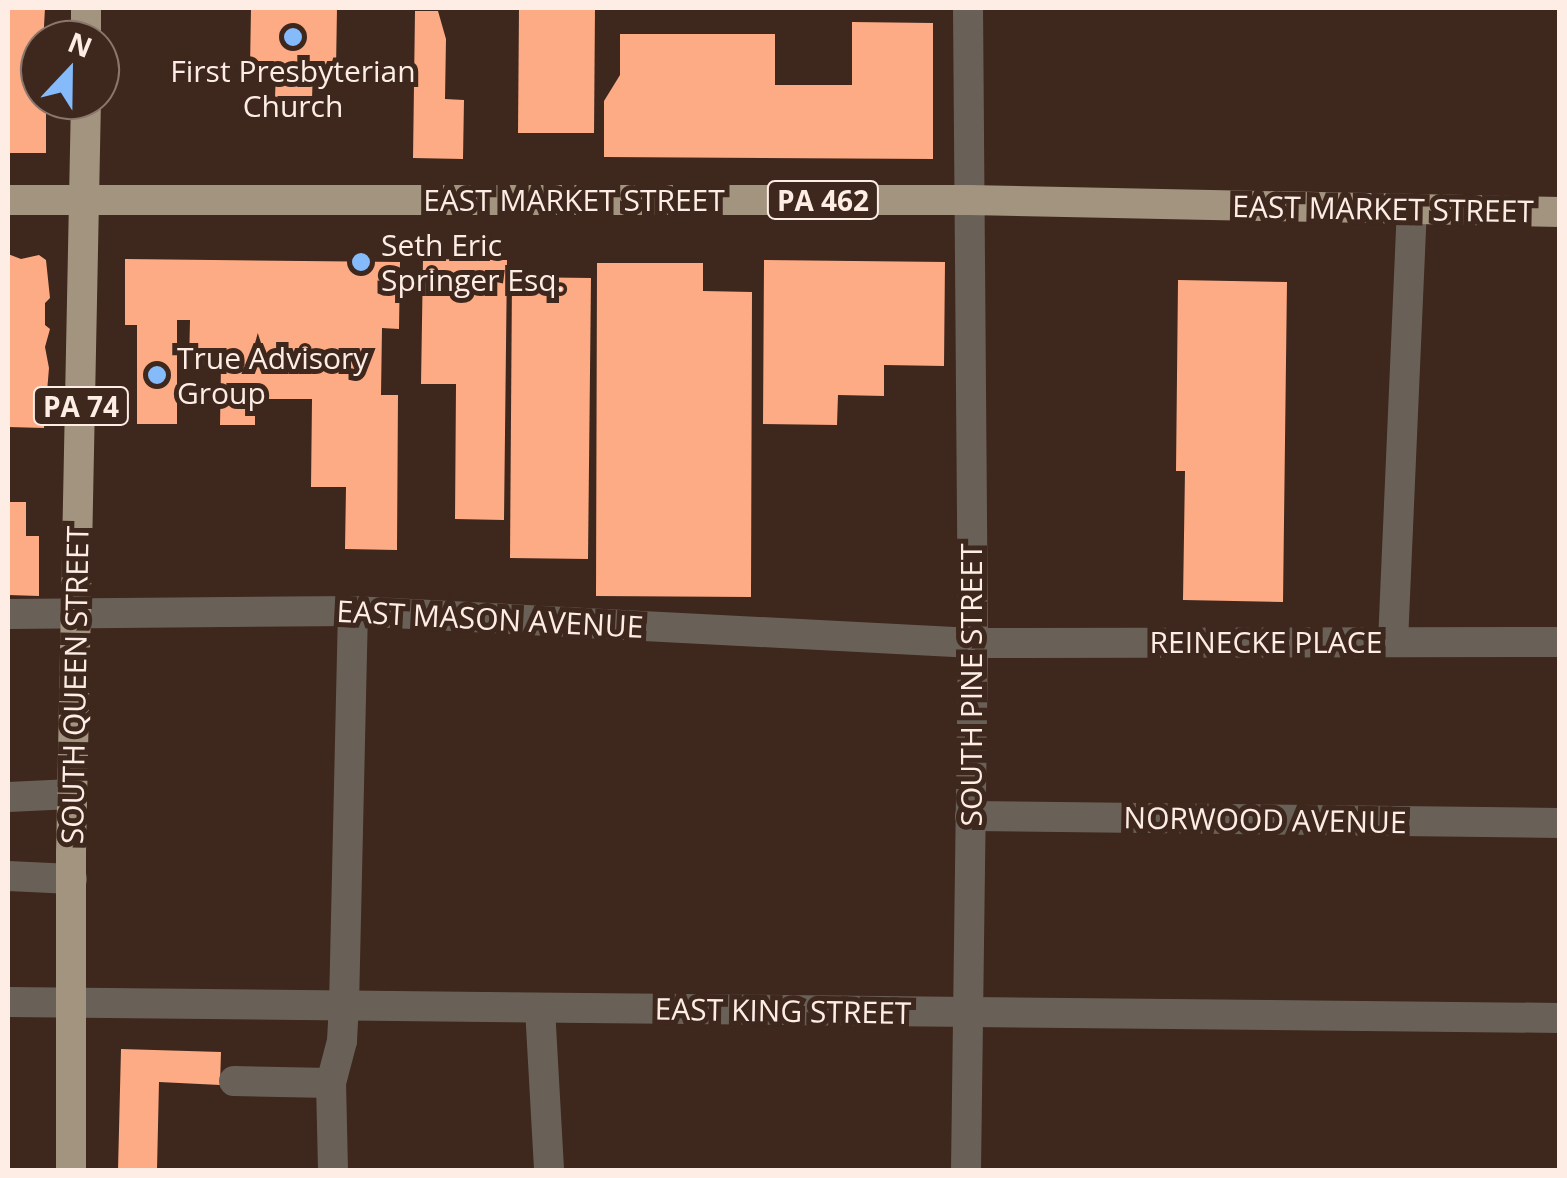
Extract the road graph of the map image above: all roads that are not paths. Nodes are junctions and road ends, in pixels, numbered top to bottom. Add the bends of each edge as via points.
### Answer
1 (968, 8) edge
2 (86, 120) edge
3 (86, 199) junction
4 (8, 200) edge
5 (969, 200) junction
6 (1412, 210) junction
7 (1560, 212) edge
8 (354, 610) junction
9 (76, 612) junction
10 (8, 614) edge
11 (972, 642) junction
12 (1393, 642) junction
13 (1560, 642) edge
14 (72, 794) junction
15 (8, 798) edge
16 (970, 816) junction
17 (1560, 823) edge
18 (8, 876) edge
19 (72, 879) junction
20 (8, 1002) edge
21 (74, 1002) junction
22 (344, 1006) junction
23 (540, 1008) junction
24 (968, 1012) junction
25 (1560, 1018) edge
26 (234, 1081) dead end
27 (331, 1082) junction
28 (71, 1170) edge
29 (333, 1170) edge
30 (549, 1170) edge
31 (966, 1170) edge

1 - 5 street, SOUTH PINE STREET
2 - 3 main road, PA 74
3 - 4 main road, EAST MARKET STREET
3 - 5 main road, EAST MARKET STREET / PA 462
3 - 9 main road, SOUTH QUEEN STREET / PA 74
5 - 6 main road, EAST MARKET STREET / PA 462
5 - 11 street, SOUTH PINE STREET
6 - 7 main road, EAST MARKET STREET / PA 462
6 - 12 street
8 - 9 street, EAST MASON AVENUE
8 - 11 street, EAST MASON AVENUE
8 - 22 street
9 - 10 street, EAST MASON AVENUE
9 - 14 main road, SOUTH QUEEN STREET / PA 74
11 - 12 street, REINECKE PLACE
11 - 16 street, SOUTH PINE STREET
12 - 13 street, REINECKE PLACE
14 - 15 street
14 - 19 main road, SOUTH QUEEN STREET / PA 74
16 - 17 street, NORWOOD AVENUE
16 - 24 street, SOUTH PINE STREET
18 - 19 street
19 - 21 main road, SOUTH QUEEN STREET / PA 74
20 - 21 street, EAST KING STREET
21 - 22 street, EAST KING STREET
21 - 28 main road, SOUTH QUEEN STREET / PA 74
22 - 23 street, EAST KING STREET
22 - 27 street
23 - 24 street, EAST KING STREET
23 - 30 street
24 - 25 street, EAST KING STREET
24 - 31 street, SOUTH PINE STREET
26 - 27 street
27 - 29 street

